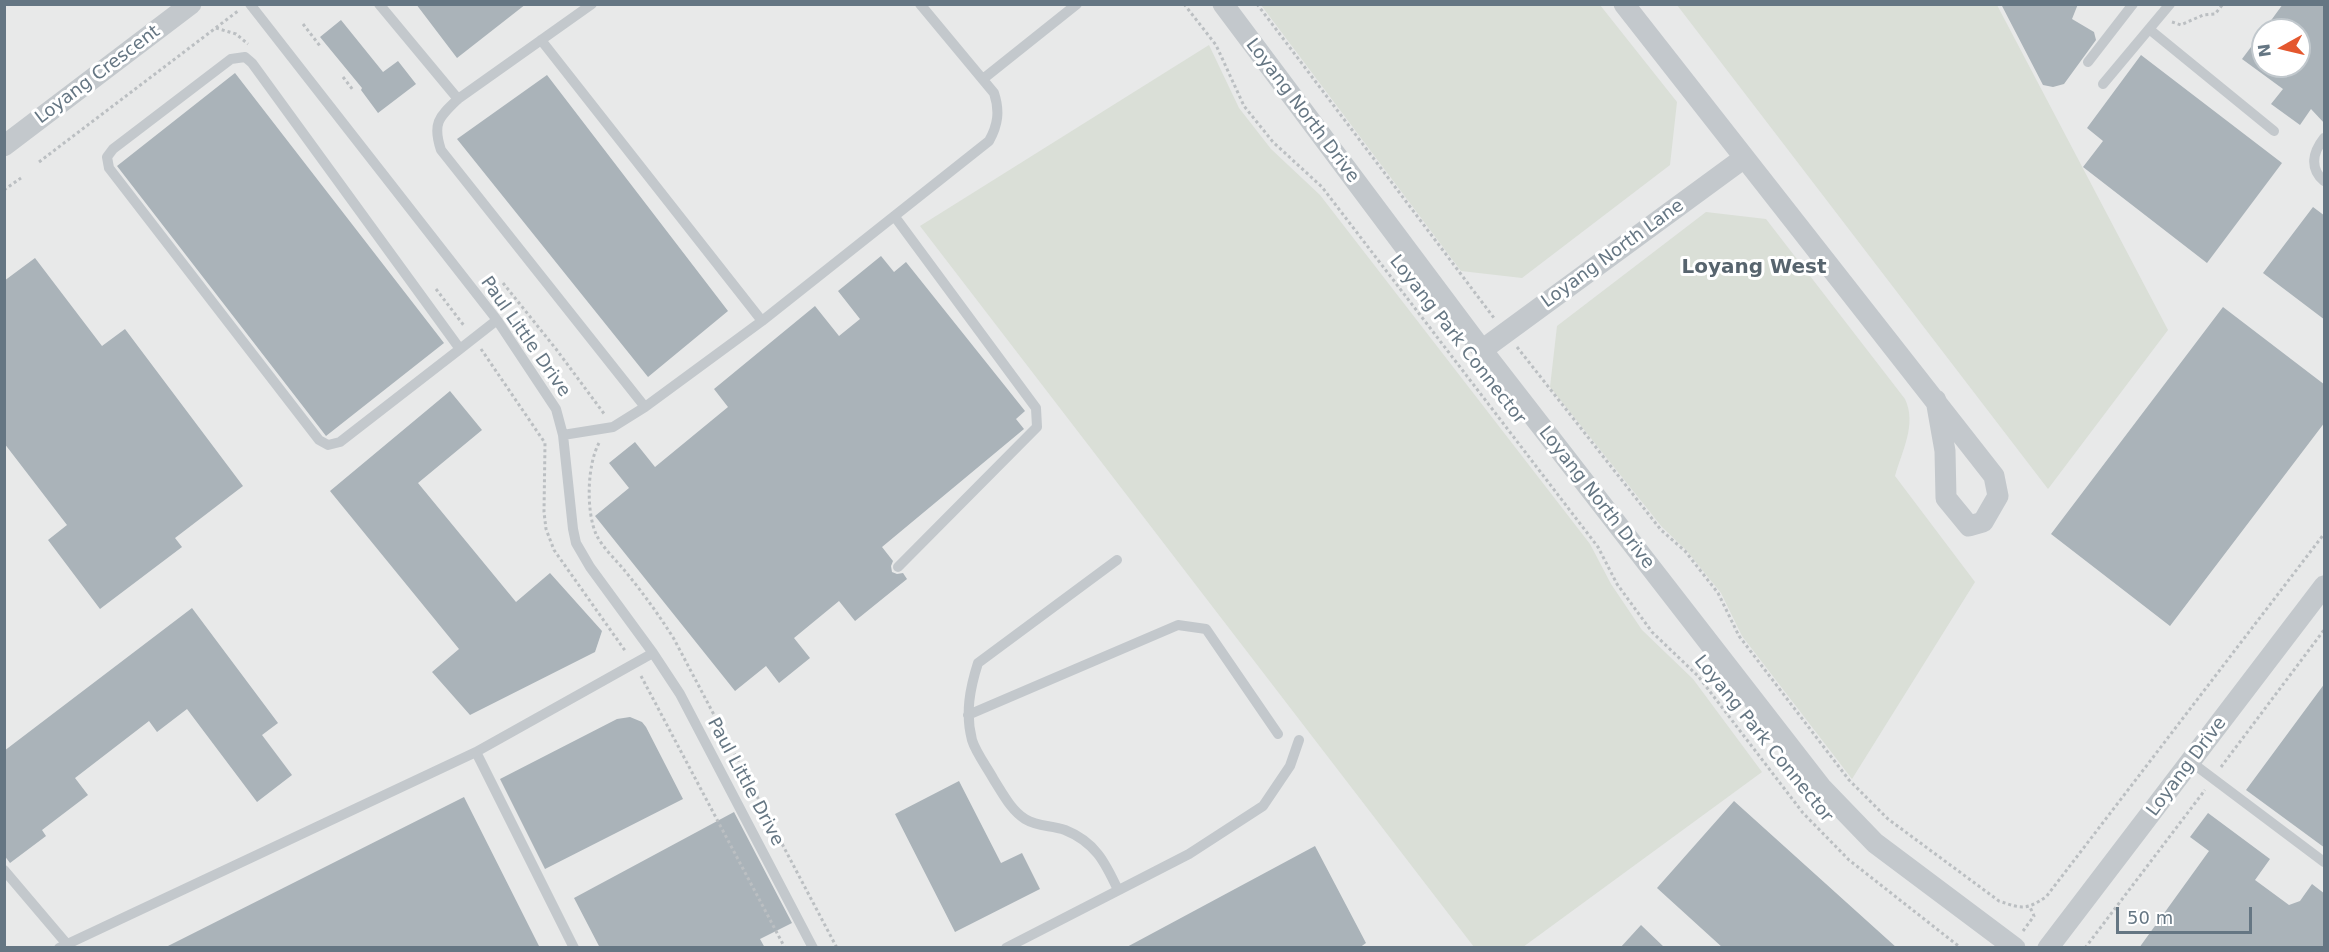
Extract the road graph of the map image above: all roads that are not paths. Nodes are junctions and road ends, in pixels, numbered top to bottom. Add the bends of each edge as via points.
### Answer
1 (191, 4) edge
2 (250, 4) edge
3 (379, 4) edge
4 (592, 4) edge
5 (920, 4) edge
6 (1077, 4) edge
7 (1223, 4) edge
8 (1624, 4) edge
9 (2170, 4) edge
10 (2127, 7) edge
11 (2149, 29) junction
12 (541, 40) junction
13 (2088, 62) dead end
14 (983, 79) junction
15 (2103, 84) dead end
16 (458, 99) junction
17 (2274, 131) dead end
18 (2325, 138) edge
19 (4, 146) edge
20 (1744, 158) junction
21 (2325, 181) edge
22 (895, 217) junction
23 (497, 320) junction
24 (762, 321) junction
25 (460, 349) junction
26 (1482, 350) junction
27 (1936, 400) junction
28 (645, 407) junction
29 (563, 435) junction
30 (1117, 560) dead end
31 (898, 567) dead end
32 (2325, 586) edge
33 (653, 653) junction
34 (968, 715) junction
35 (1278, 734) dead end
36 (1299, 740) dead end
37 (476, 752) junction
38 (2191, 762) junction
39 (2325, 861) edge
40 (4, 870) edge
41 (1118, 890) junction
42 (62, 946) edge
43 (2013, 946) edge
44 (574, 948) edge
45 (813, 948) edge
46 (1006, 948) edge
47 (2048, 948) edge

1 - 19 street, Loyang Crescent
2 - 23 lane, Paul Little Drive
3 - 16 lane
4 - 12 lane
5 - 14 lane
6 - 14 lane
7 - 26 street, Loyang North Drive
8 - 20 street
9 - 11 lane
10 - 13 lane
11 - 15 lane
11 - 17 lane
12 - 16 lane
12 - 24 lane
14 - 22 lane via 998,105 995,130 989,141
16 - 28 lane via 440,116 436,134 441,150
18 - 21 lane via 2314,160 2315,171
20 - 26 street, Loyang North Lane
20 - 27 street
22 - 24 lane
22 - 31 lane via 1036,408 1037,427
23 - 25 lane
23 - 29 lane, Paul Little Drive via 556,409
24 - 28 lane
25 - 25 lane via 340,442 328,445 312,430 110,168 107,158 113,148 231,59 245,57
26 - 43 street, Loyang North Drive via 1821,787 1875,843
27 - 27 street via 1994,477 1998,496 1983,522 1969,526 1946,498 1945,451
28 - 29 lane via 610,427
29 - 33 lane, Paul Little Drive via 576,543
30 - 34 lane via 978,663 970,688
32 - 38 street, Loyang Drive
33 - 37 lane
33 - 45 lane, Paul Little Drive via 686,705
34 - 35 lane via 1178,625 1206,629
34 - 41 lane via 972,741 1012,807 1038,825 1063,830 1086,841 1103,859
36 - 41 lane via 1290,766 1263,806 1189,854
37 - 42 lane
37 - 44 lane
38 - 39 lane
38 - 47 street, Loyang Drive
40 - 42 lane
41 - 46 lane

